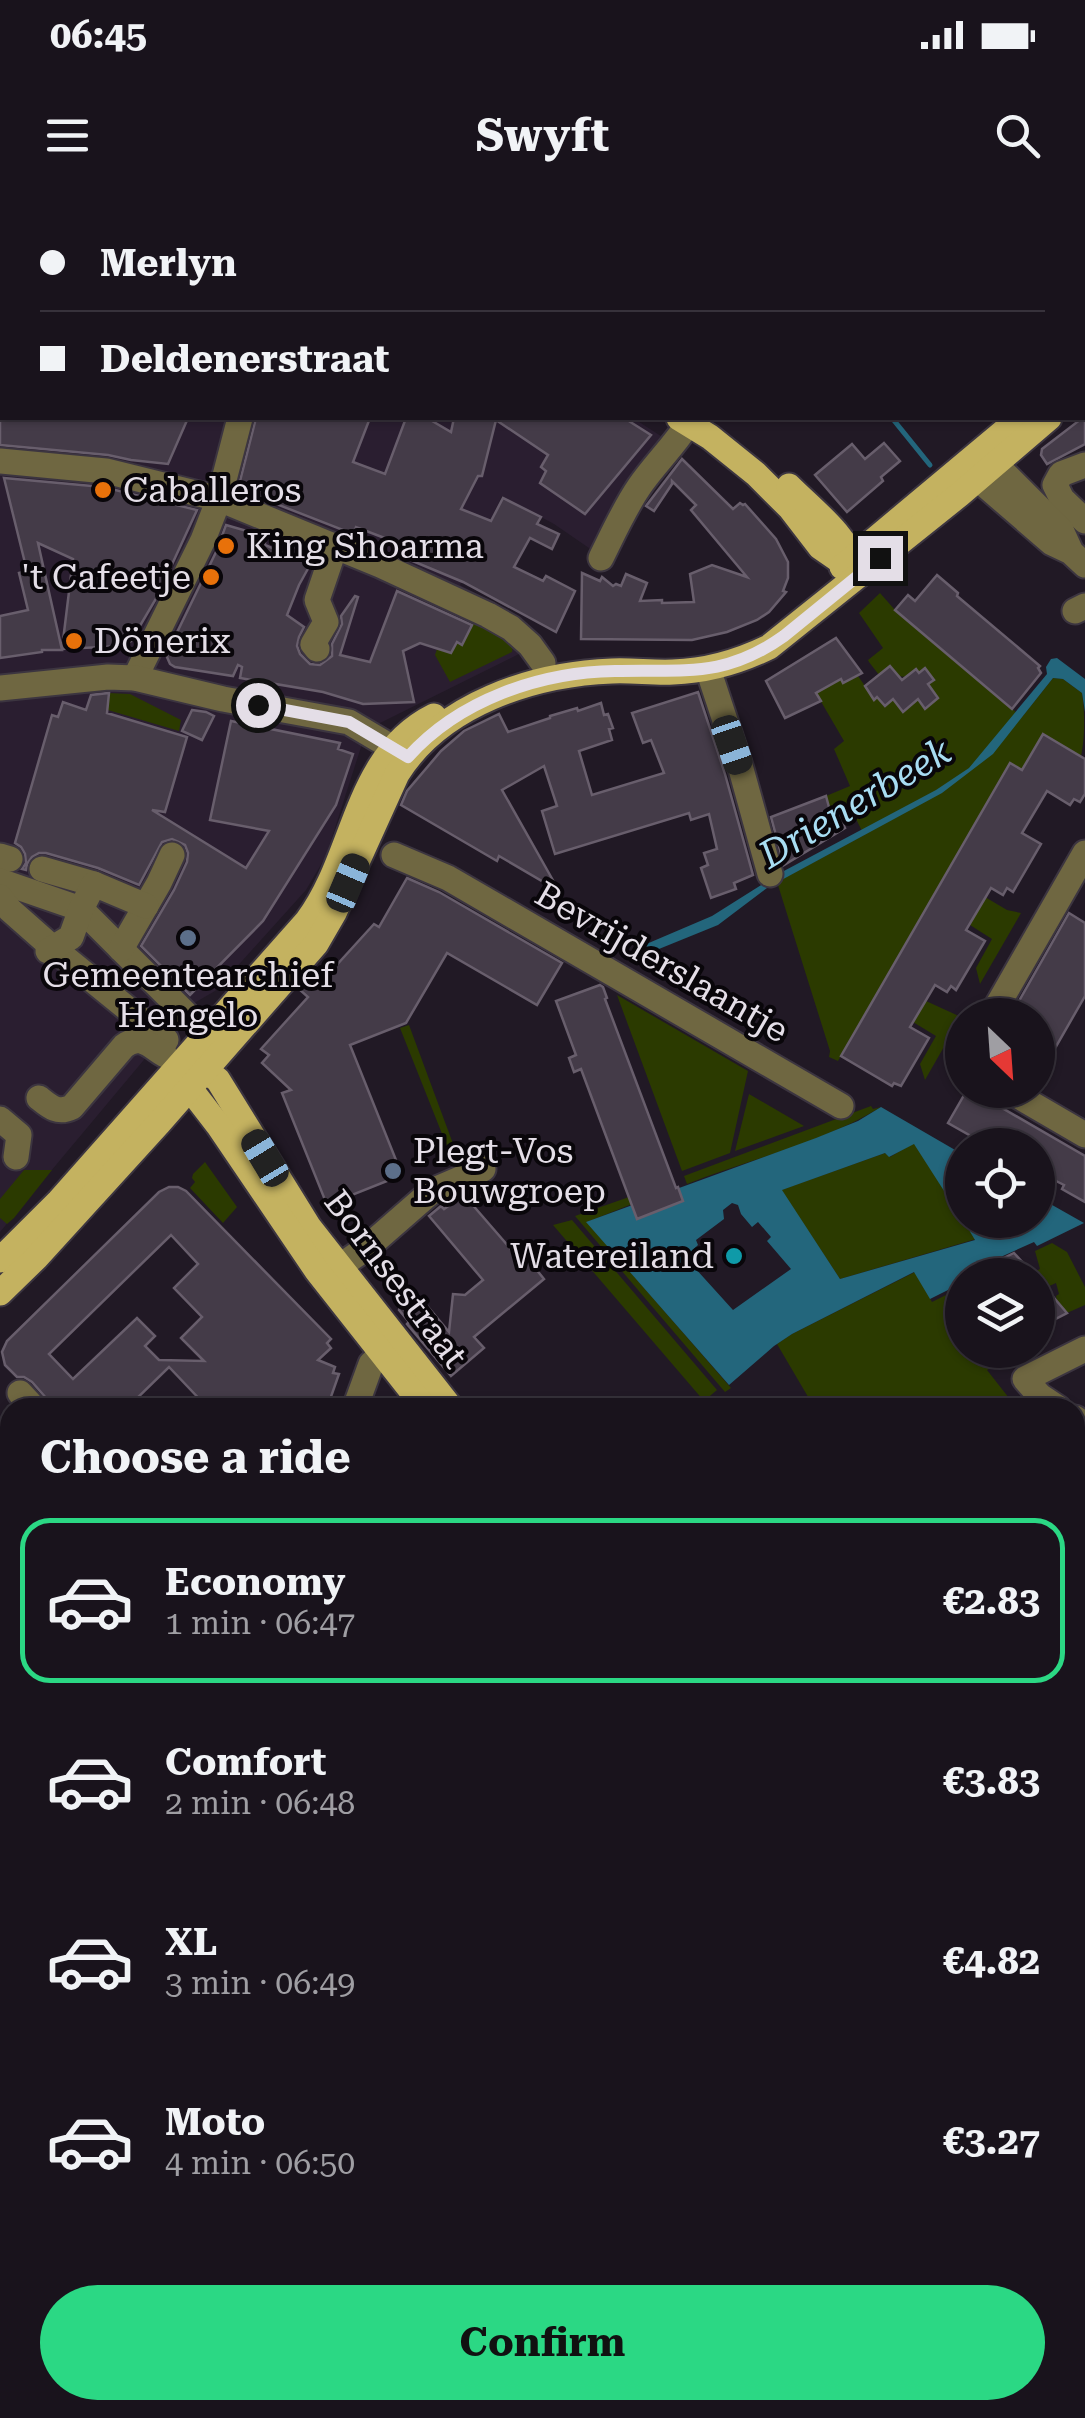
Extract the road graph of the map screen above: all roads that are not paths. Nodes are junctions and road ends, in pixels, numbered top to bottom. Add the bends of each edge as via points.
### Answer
1 (239, 420) edge
2 (1018, 420) edge
3 (1045, 420) edge
4 (692, 426) edge
5 (0, 461) edge
6 (1083, 466) edge
7 (982, 467) junction
8 (218, 499) junction
9 (1085, 521) edge
10 (336, 547) junction
11 (820, 548) junction
12 (601, 558) dead end
13 (1078, 558) edge
14 (853, 566) junction
15 (818, 589) junction
16 (318, 649) dead end
17 (543, 663) junction
18 (708, 669) junction
19 (136, 678) junction
20 (0, 688) edge
21 (400, 753) junction
22 (1085, 853) edge
23 (172, 855) dead end
24 (394, 855) dead end
25 (3, 865) edge
26 (42, 869) dead end
27 (770, 874) dead end
28 (94, 884) junction
29 (1074, 897) edge
30 (0, 898) edge
31 (146, 906) junction
32 (81, 909) junction
33 (51, 949) junction
34 (129, 958) junction
35 (1004, 998) edge
36 (118, 1004) junction
37 (198, 1024) junction
38 (180, 1064) junction
39 (39, 1098) dead end
40 (841, 1106) dead end
41 (1040, 1108) edge
42 (0, 1119) edge
43 (1085, 1134) edge
44 (16, 1156) dead end
45 (483, 1169) dead end
46 (0, 1260) edge
47 (340, 1267) junction
48 (0, 1293) edge
49 (390, 1347) junction
50 (1085, 1349) edge
51 (359, 1398) edge
52 (419, 1398) edge
53 (440, 1398) edge
54 (1043, 1398) edge

1 - 8 street
2 - 7 main road
3 - 7 main road
4 - 11 main road via 756,474
4 - 12 street via 640,484
4 - 14 main road via 759,458 839,536
5 - 8 street via 106,471
6 - 9 street via 1062,474 1055,485
7 - 13 street via 1052,543
7 - 14 main road
8 - 10 street
8 - 19 street
10 - 16 street via 317,600 326,622 313,644
10 - 17 street via 488,615 521,637
11 - 14 main road
11 - 15 main road via 825,560
14 - 15 main road
14 - 18 main road via 769,647
15 - 17 main road via 770,630 724,650
17 - 21 main road via 415,726
18 - 21 main road via 584,672 532,683 464,713
18 - 27 street
19 - 20 street
19 - 21 street via 349,722
21 - 37 main road via 380,765 318,906
21 - 38 main road via 316,944
22 - 29 street
23 - 31 street
24 - 40 street, Bevrijderslaantje via 453,869
25 - 32 street
26 - 28 street
28 - 31 street
28 - 32 street
29 - 35 street
30 - 33 street
31 - 34 street
32 - 33 street via 72,937
32 - 34 street
33 - 36 street
34 - 36 street
34 - 37 street
36 - 38 street
37 - 38 main road
38 - 39 street via 134,1040 72,1108 56,1110
38 - 46 main road
38 - 47 main road, Bornsestraat via 218,1080
38 - 48 main road via 36,1258
38 - 49 main road, Bornsestraat via 317,1270
41 - 43 street
42 - 44 street via 19,1135
45 - 47 street via 432,1191
47 - 49 main road, Bornsestraat
49 - 51 street via 371,1364
49 - 52 main road, Bornsestraat
49 - 53 main road, Bornsestraat
50 - 54 street via 1025,1379

